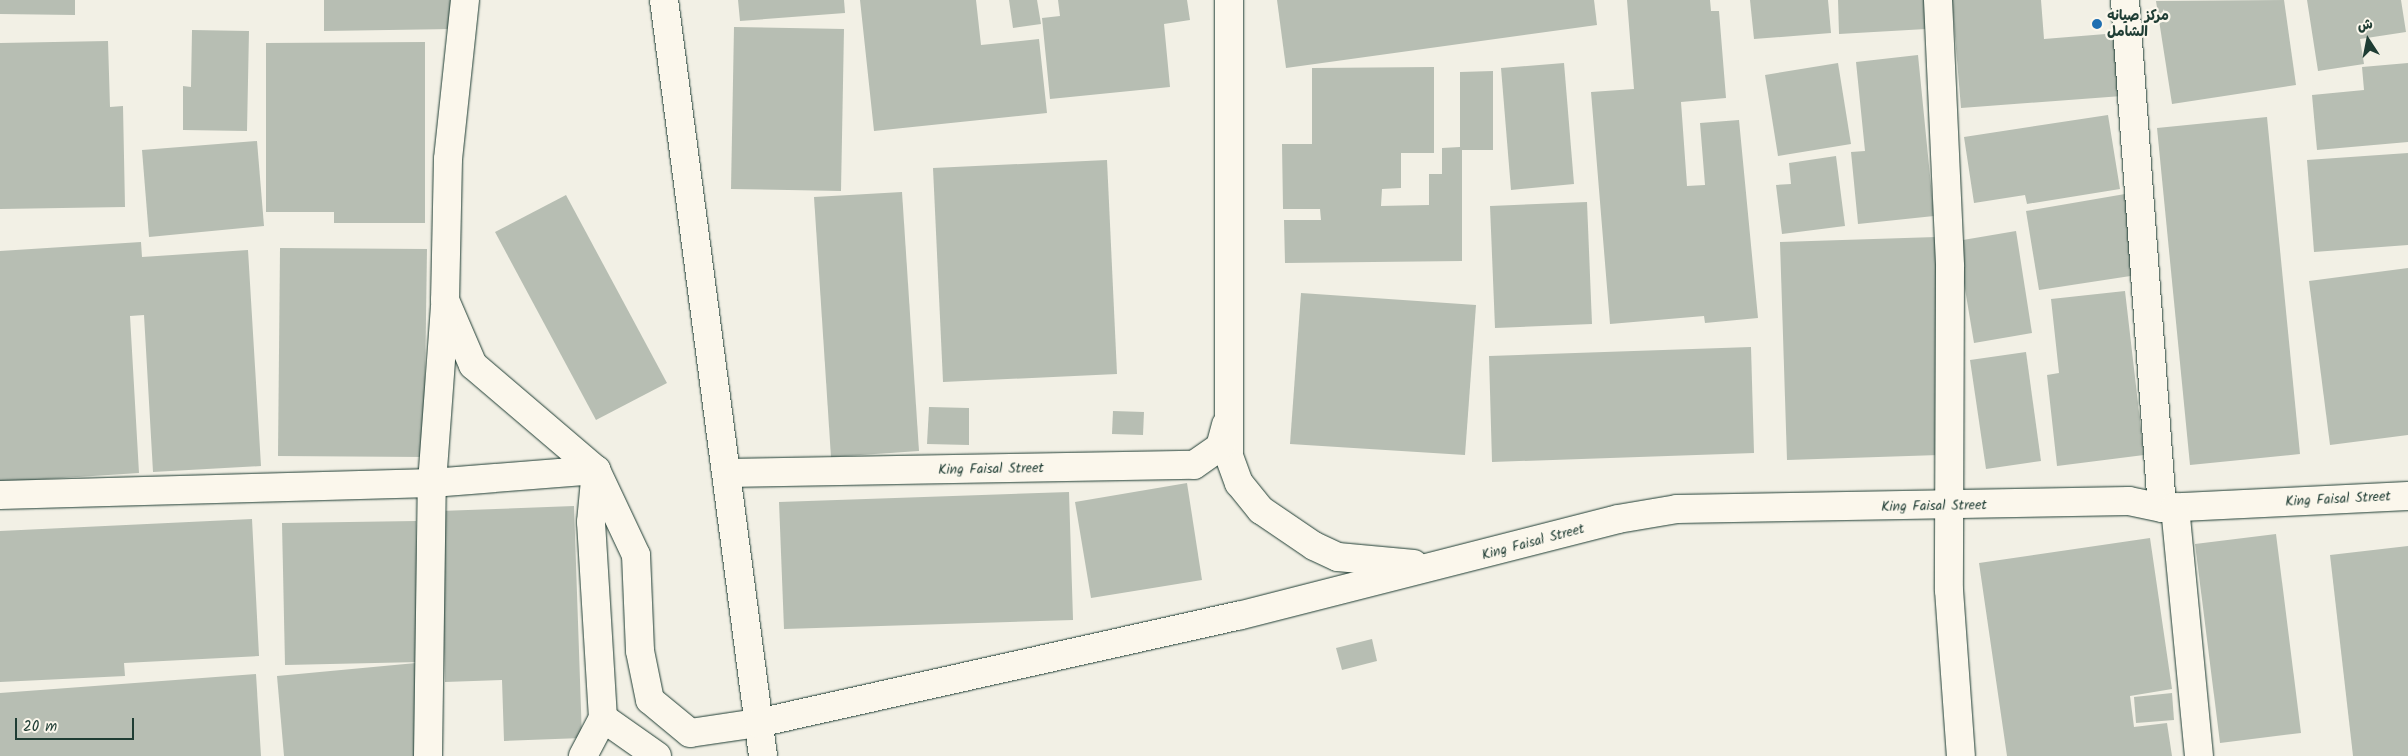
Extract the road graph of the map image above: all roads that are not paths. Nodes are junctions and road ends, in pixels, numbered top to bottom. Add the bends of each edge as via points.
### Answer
1 (464, 0) edge
2 (664, 0) edge
3 (1229, 0) edge
4 (1938, 0) edge
5 (2126, 0) edge
6 (445, 300) junction
7 (1228, 418) junction
8 (596, 470) junction
9 (727, 473) junction
10 (432, 483) junction
11 (0, 495) edge
12 (2408, 496) edge
13 (1948, 506) junction
14 (2168, 508) junction
15 (1466, 560) junction
16 (603, 718) junction
17 (758, 723) junction
18 (428, 756) edge
19 (583, 756) edge
20 (657, 756) edge
21 (762, 756) edge
22 (1962, 756) edge
23 (2199, 756) edge

1 - 6 street via 448,159
2 - 9 street
3 - 7 street
4 - 13 street via 1950,267
5 - 14 street
6 - 8 street via 473,366
6 - 10 street
7 - 9 street, King Faisal Street via 1220,448 1194,465
7 - 15 street via 1230,456 1239,483 1261,510 1314,546 1338,557 1376,562
8 - 10 street
8 - 16 street via 591,522
8 - 17 street via 636,555 640,651 650,700 690,733
9 - 17 street
10 - 11 street
10 - 18 street
12 - 14 street, King Faisal Street
13 - 14 street, King Faisal Street via 2129,501
13 - 15 street, King Faisal Street via 1677,509 1618,519
13 - 22 street
14 - 23 street
15 - 17 street
16 - 19 street
16 - 20 street
17 - 21 street

